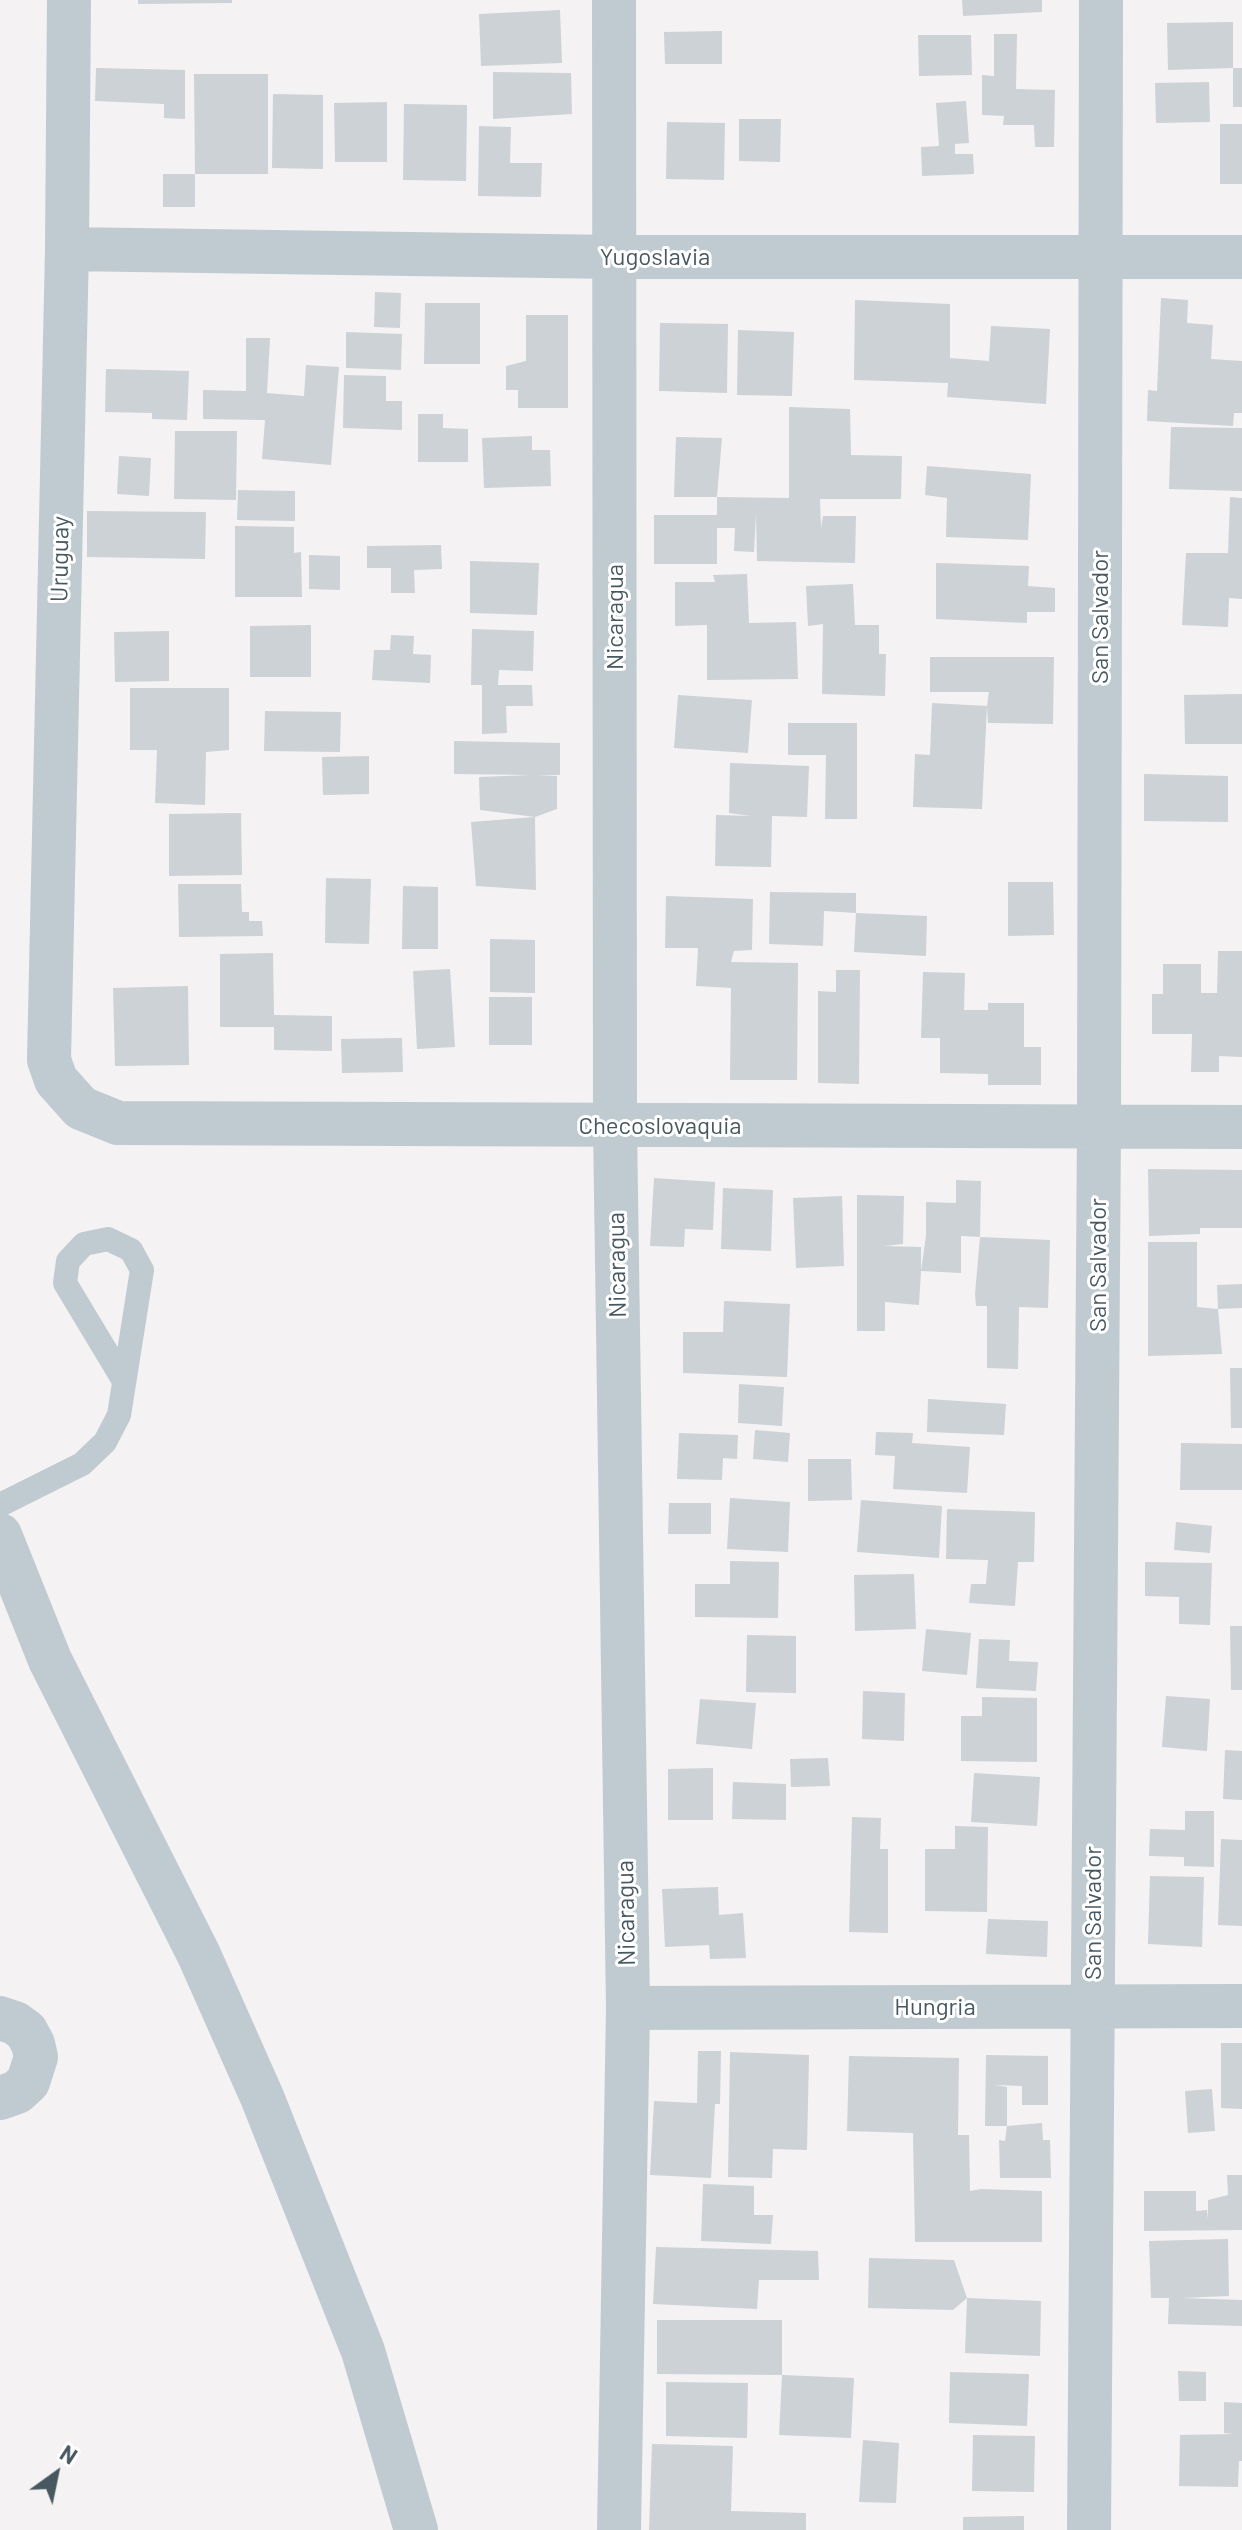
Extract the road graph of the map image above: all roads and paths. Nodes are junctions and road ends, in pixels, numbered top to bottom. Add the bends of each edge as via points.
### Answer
1 (69, 0) edge
2 (614, 0) edge
3 (1101, 0) edge
4 (67, 249) junction
5 (615, 257) junction
6 (1101, 257) junction
7 (1242, 257) edge
8 (81, 1108) joint
9 (615, 1126) junction
10 (1099, 1127) junction
11 (1242, 1127) edge
12 (124, 1381) junction
13 (0, 1505) edge
14 (0, 1535) edge
15 (1093, 2006) junction
16 (1242, 2006) edge
17 (628, 2008) junction
18 (0, 2018) edge
19 (0, 2098) edge
20 (416, 2530) edge
21 (619, 2530) edge
22 (1089, 2530) edge

1 - 4 street, Uruguay
2 - 5 street, Nicaragua
3 - 6 street, San Salvador
4 - 5 street, Yugoslavia
4 - 8 street, Uruguay via 49,1060 56,1080
5 - 6 street, Yugoslavia
5 - 9 street, Nicaragua
6 - 7 street, Yugoslavia
6 - 10 street, San Salvador
8 - 9 street, Checoslovaquia via 118,1123
9 - 10 street, Checoslovaquia
9 - 17 street, Nicaragua
10 - 11 street, Checoslovaquia
10 - 15 street, San Salvador
12 - 12 lane via 142,1270 131,1250 108,1239 84,1244 68,1261 65,1283
12 - 13 lane via 119,1415 105,1442 82,1464
14 - 20 street via 50,1660 199,1955 262,2097 363,2351
15 - 16 street, Hungria
15 - 17 street, Hungria
15 - 22 street, San Salvador
17 - 21 street, Nicaragua
18 - 19 street via 26,2031 36,2057 28,2082

